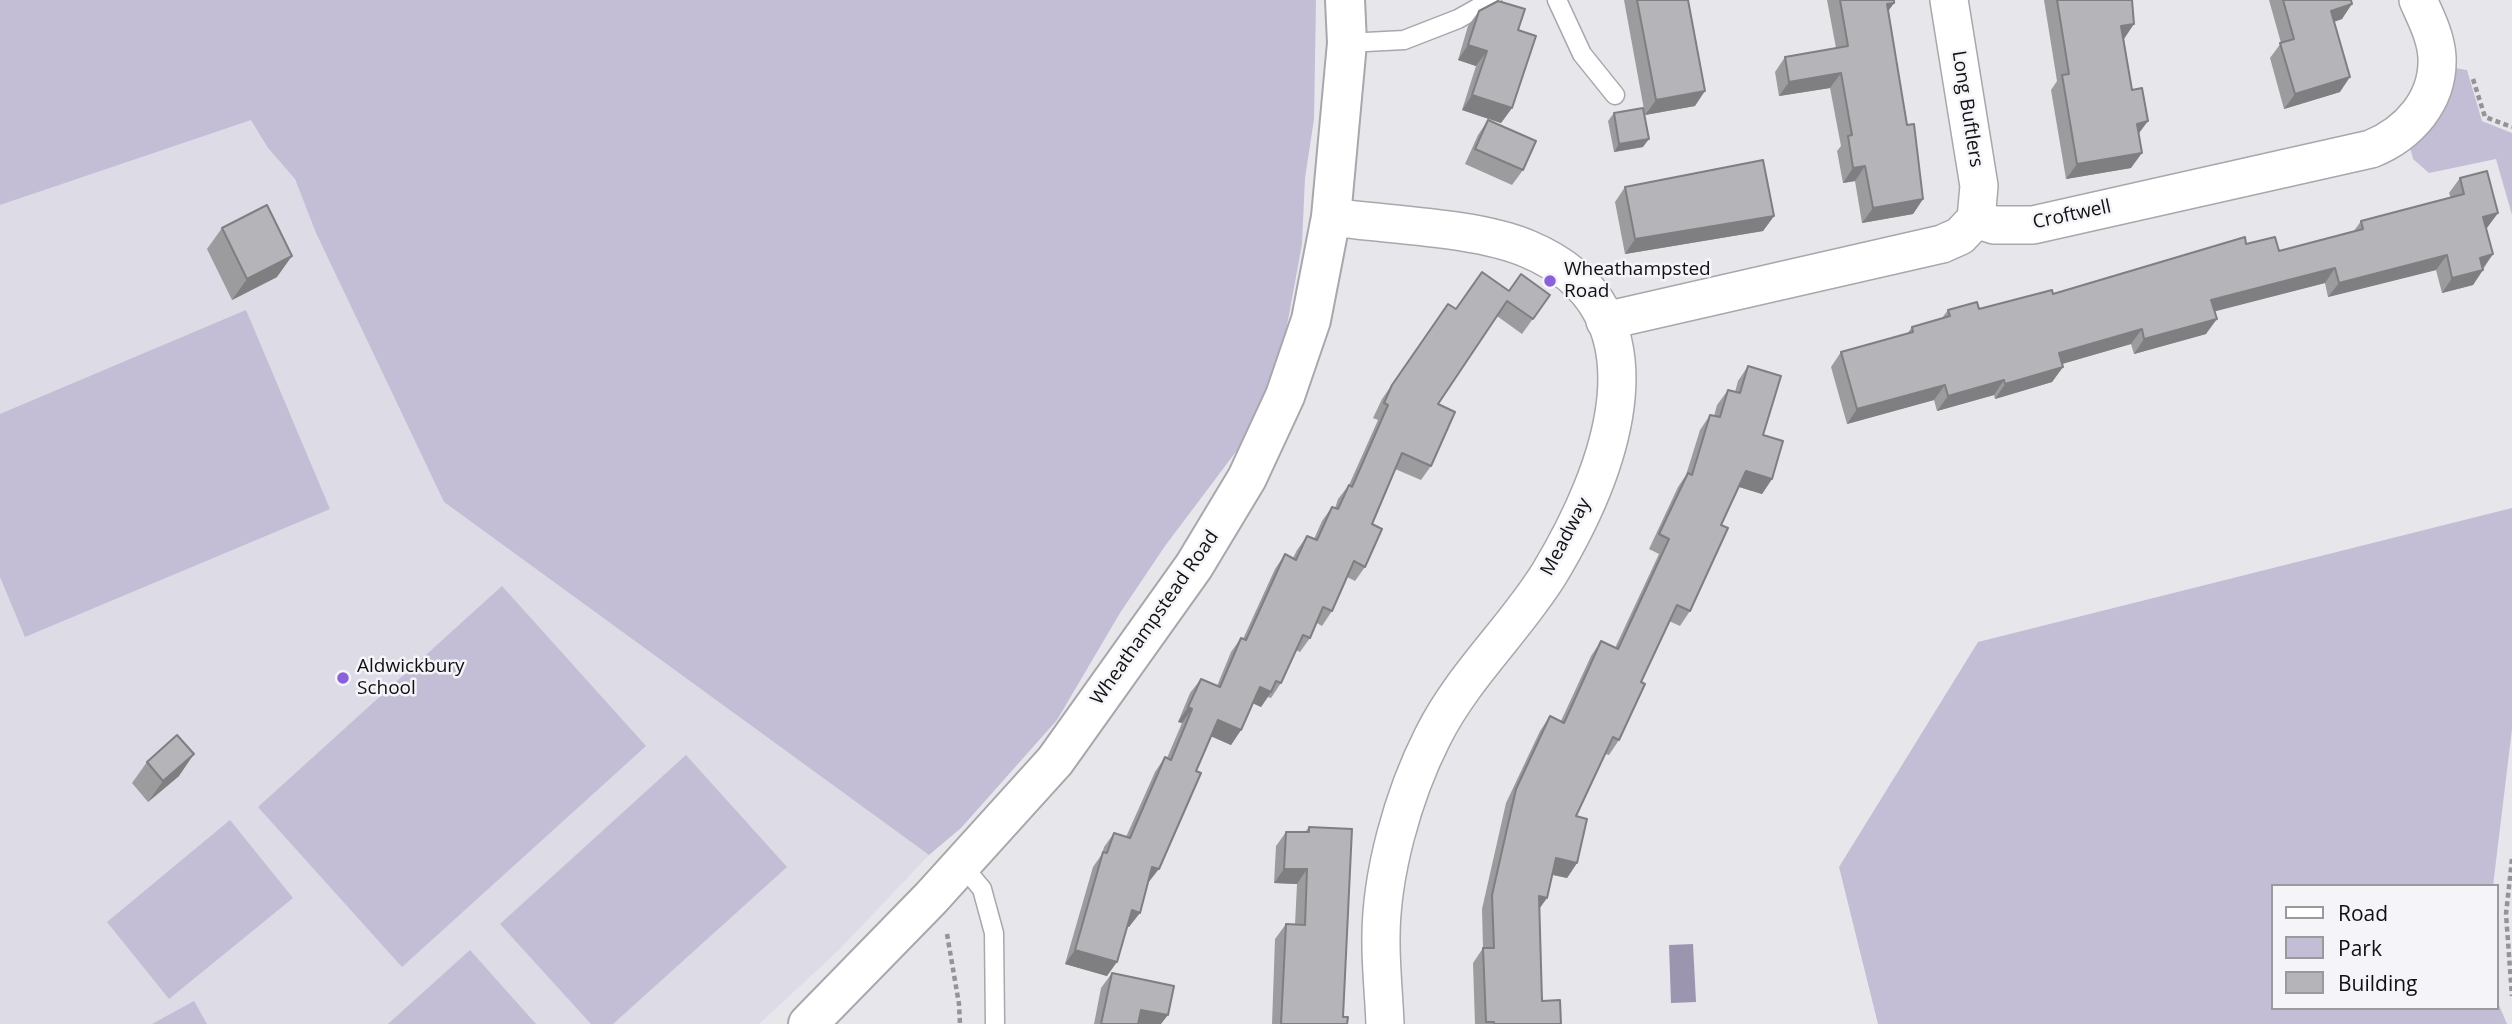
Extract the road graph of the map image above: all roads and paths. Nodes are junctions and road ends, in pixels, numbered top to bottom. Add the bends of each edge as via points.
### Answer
1 (1345, 0) edge
2 (1493, 0) edge
3 (1557, 0) edge
4 (1949, 0) edge
5 (2418, 0) edge
6 (1347, 43) junction
7 (2437, 58) junction
8 (1615, 95) dead end
9 (2512, 127) edge
10 (1331, 217) junction
11 (1976, 219) junction
12 (1605, 321) junction
13 (2512, 859) edge
14 (962, 865) junction
15 (931, 898) junction
16 (2512, 996) edge
17 (807, 1024) edge
18 (960, 1024) edge
19 (995, 1024) edge
20 (1385, 1024) edge

1 - 6 street, Wheathampstead Road
2 - 6 lane via 1405,40
3 - 8 lane via 1582,54
4 - 11 street, Long Buftlers via 1979,186
5 - 7 street, Croftwell via 2433,32
6 - 10 street, Wheathampstead Road
7 - 9 path via 2466,57 2485,117
7 - 11 street, Croftwell via 2434,81 2420,114 2392,141 2371,149 2033,225 1994,225
10 - 12 street, Meadway via 1488,237 1527,248 1564,268 1588,292
10 - 14 street, Wheathampstead Road via 1311,320 1285,396 1247,478 1194,566 1055,761
11 - 12 street via 1960,236 1942,244
12 - 20 street, Meadway via 1616,359 1619,395 1607,449 1593,484 1549,574 1461,688 1433,736 1404,804 1380,941
13 - 16 path via 2506,914
14 - 15 street, Wheathampstead Road
14 - 19 lane via 982,889 994,933
15 - 17 street, Wheathampstead Road
15 - 18 path via 947,933

